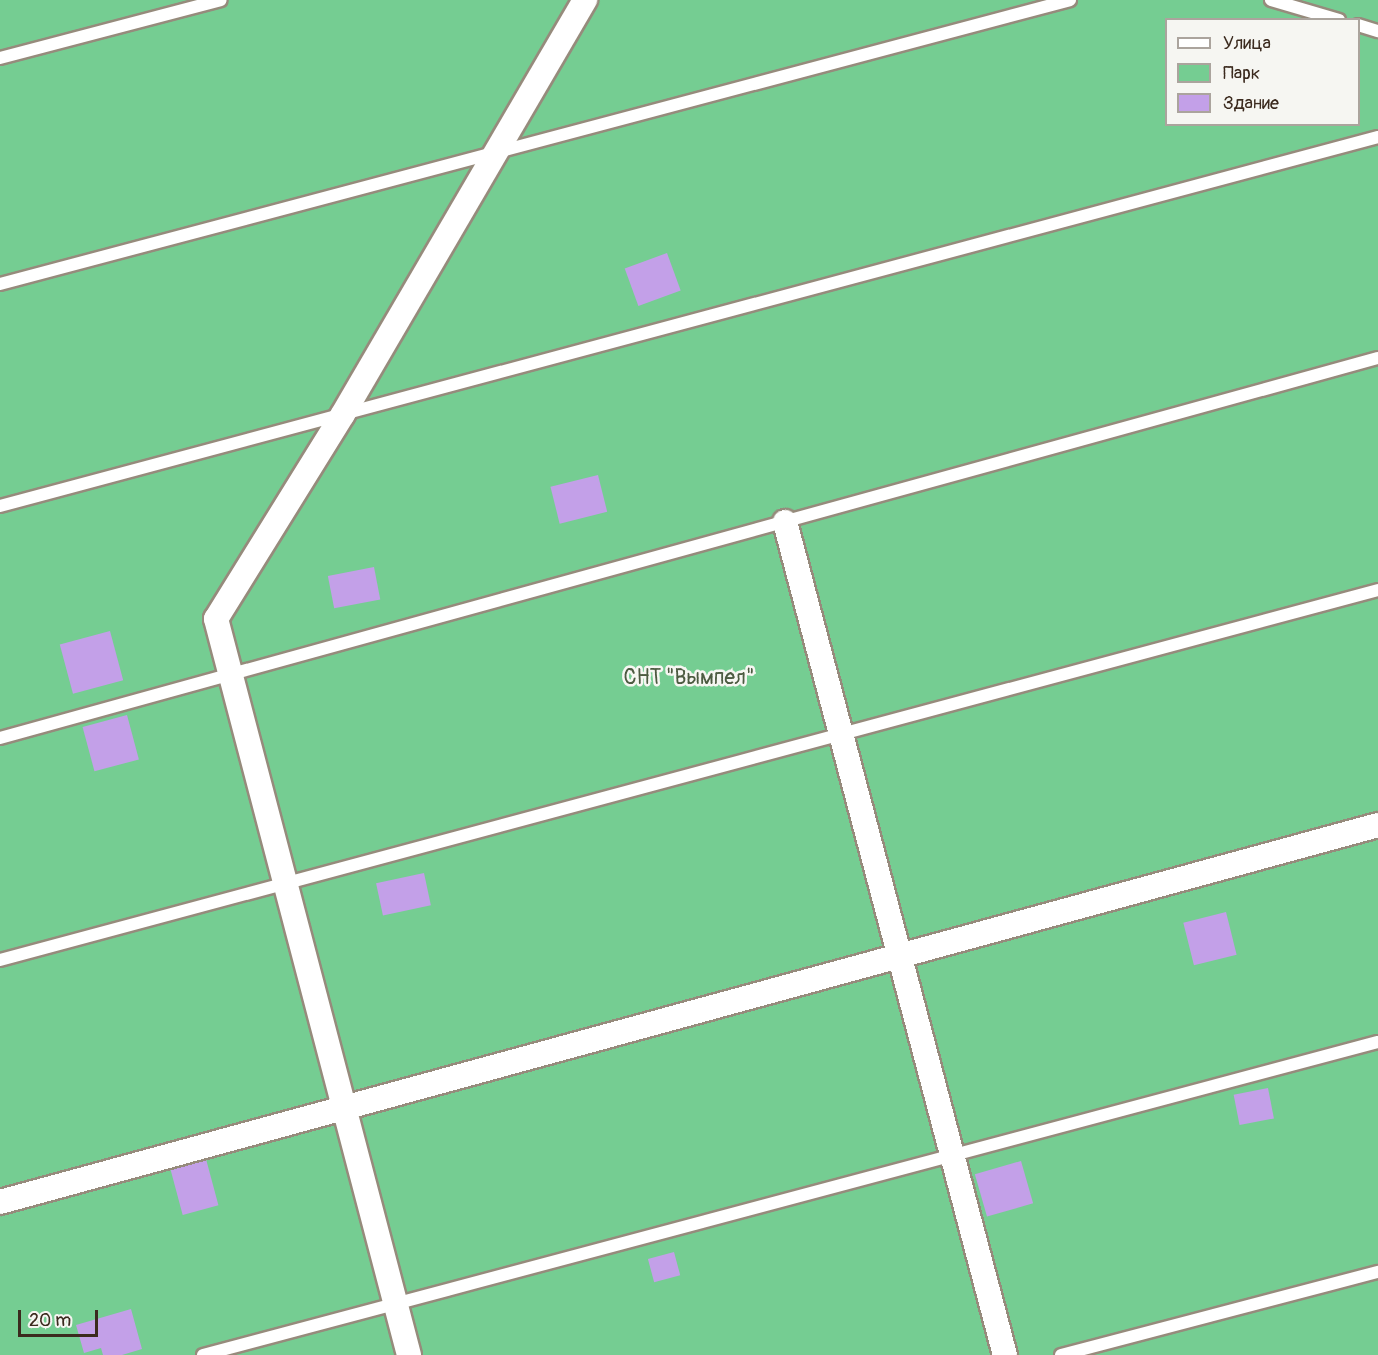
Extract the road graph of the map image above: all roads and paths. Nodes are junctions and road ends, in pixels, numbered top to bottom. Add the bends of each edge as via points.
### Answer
1 (221, 0) edge
2 (585, 0) edge
3 (1070, 0) edge
4 (1271, 0) edge
5 (1332, 18) edge
6 (1360, 25) edge
7 (1378, 31) edge
8 (0, 58) edge
9 (1378, 137) edge
10 (494, 154) junction
11 (0, 284) edge
12 (1378, 358) edge
13 (343, 414) junction
14 (0, 506) edge
15 (785, 522) junction
16 (1378, 590) edge
17 (231, 675) junction
18 (840, 733) junction
19 (0, 738) edge
20 (1378, 825) edge
21 (286, 886) junction
22 (899, 954) junction
23 (0, 960) edge
24 (1378, 1042) edge
25 (345, 1108) junction
26 (952, 1156) junction
27 (0, 1202) edge
28 (1378, 1272) edge
29 (396, 1304) junction
30 (203, 1355) edge
31 (409, 1355) edge
32 (1005, 1355) edge
33 (1061, 1355) edge

1 - 8 lane
2 - 10 street
3 - 10 lane
4 - 5 lane
6 - 7 lane
9 - 13 lane
10 - 11 lane
10 - 13 street
12 - 15 lane
13 - 14 lane
13 - 17 street via 216,619
15 - 17 lane
15 - 18 street
16 - 18 lane
17 - 19 lane
17 - 21 street
18 - 21 lane
18 - 22 street
20 - 22 street
21 - 23 lane
21 - 25 street
22 - 25 street
22 - 26 street
24 - 26 lane
25 - 27 street
25 - 29 street
26 - 29 lane
26 - 32 street
28 - 33 lane
29 - 30 lane
29 - 31 street

